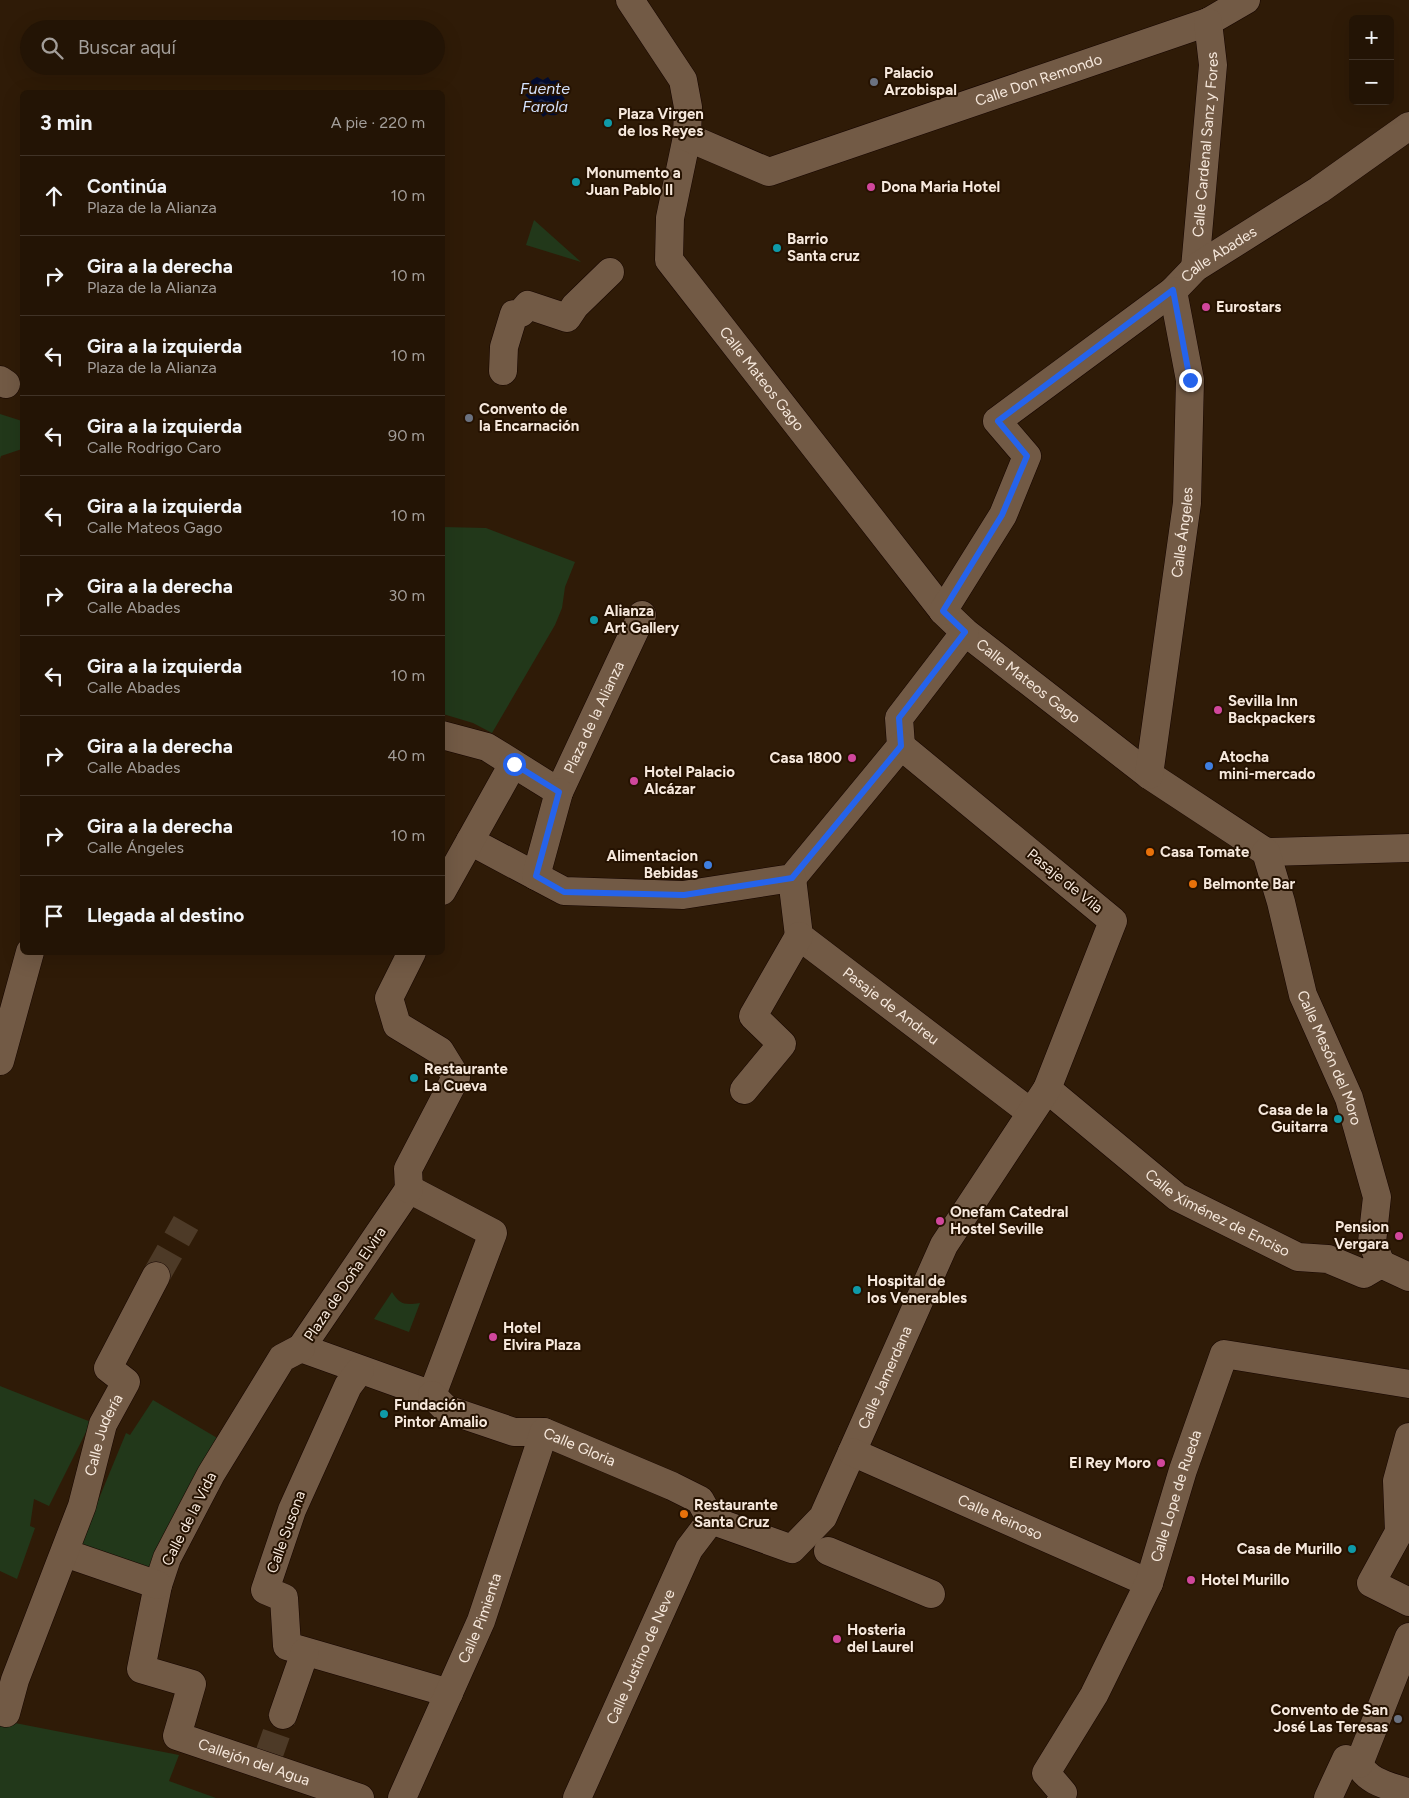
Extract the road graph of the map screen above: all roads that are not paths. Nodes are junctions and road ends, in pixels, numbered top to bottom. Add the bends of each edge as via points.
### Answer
1 (630, 0) edge
2 (1246, 0) edge
3 (1208, 22) junction
4 (1409, 126) edge
5 (687, 137) junction
6 (1195, 268) junction
7 (610, 272) dead end
8 (1173, 290) junction
9 (503, 371) dead end
10 (943, 611) junction
11 (642, 615) dead end
12 (965, 632) junction
13 (445, 735) edge
14 (901, 746) junction
15 (514, 764) junction
16 (1149, 775) junction
17 (559, 792) junction
18 (470, 840) junction
19 (1409, 848) edge
20 (1266, 852) junction
21 (536, 876) junction
22 (792, 878) junction
23 (445, 886) edge
24 (799, 936) junction
25 (29, 955) edge
26 (410, 955) edge
27 (0, 1062) edge
28 (1047, 1088) junction
29 (744, 1090) dead end
30 (1030, 1112) junction
31 (409, 1189) junction
32 (1381, 1264) junction
33 (156, 1276) tunnel mouth
34 (1409, 1277) edge
35 (301, 1348) junction
36 (360, 1370) junction
37 (1409, 1384) edge
38 (432, 1395) junction
39 (544, 1432) junction
40 (1409, 1437) edge
41 (852, 1452) junction
42 (711, 1520) junction
43 (828, 1551) dead end
44 (65, 1553) junction
45 (1149, 1583) junction
46 (158, 1585) junction
47 (930, 1594) dead end
48 (1409, 1602) edge
49 (1409, 1637) edge
50 (305, 1652) junction
51 (449, 1693) junction
52 (6, 1713) dead end
53 (283, 1715) tunnel mouth
54 (177, 1736) joint
55 (1359, 1764) junction
56 (1409, 1793) edge
57 (360, 1798) edge
58 (402, 1798) edge
59 (577, 1798) edge
60 (1061, 1798) edge
61 (1328, 1798) edge

1 - 5 street via 684,80 688,107
2 - 3 street, Calle Don Remondo
3 - 5 street, Calle Don Remondo via 769,172
3 - 6 street, Calle Cardenal Sanz y Fores via 1213,65
4 - 6 street, Calle Abades via 1319,190
5 - 10 street, Calle Mateos Gago via 670,218 669,260
6 - 8 street, Calle Abades
7 - 9 street via 567,318 528,305 521,313 514,314 504,347
8 - 10 street, Calle Abades via 998,421 1027,456 1002,515
8 - 16 street, Calle Ángeles via 1190,380 1188,504
10 - 12 street, Calle Mateos Gago
11 - 17 street, Plaza de la Alianza
12 - 14 street via 899,718
12 - 16 street, Calle Mateos Gago
13 - 15 street, Plaza de la Alianza via 487,747
14 - 22 street
14 - 28 street, Pasaje de Vila via 1113,921
15 - 17 street, Plaza de la Alianza
15 - 18 street
16 - 20 street, Calle Mateos Gago
17 - 21 street, Plaza de la Alianza
18 - 21 street
18 - 23 street
19 - 20 street
20 - 32 street, Calle Mesón del Moro via 1303,995 1349,1098 1377,1197 1372,1242
21 - 22 street via 564,892 684,895
22 - 24 street
24 - 29 street via 754,1016 782,1044
24 - 30 street, Pasaje de Andreu
25 - 27 street
26 - 31 street via 389,998 397,1025 440,1051 456,1076 408,1169
28 - 30 street, Calle Jamerdana
28 - 32 street, Calle Ximénez de Enciso via 1177,1197 1298,1257 1328,1259 1364,1274
30 - 41 street, Calle Jamerdana via 944,1245
31 - 35 street, Plaza de Doña Elvira
31 - 38 street via 492,1233
32 - 34 street
33 - 44 street, Calle Judería via 108,1368 126,1382 103,1424 82,1506
35 - 36 street, Plaza de Doña Elvira
35 - 46 street, Calle de la Vida via 282,1358 211,1474 167,1558
36 - 38 street, Plaza de Doña Elvira
36 - 50 street, Calle Susona via 348,1386 292,1510 265,1590 284,1598 287,1646
37 - 45 street, Calle Lope de Rueda via 1224,1354 1183,1470
38 - 39 street, Calle Gloria via 446,1409 514,1432
39 - 42 street, Calle Gloria via 700,1500
39 - 51 street, Calle Pimienta via 481,1621
40 - 48 street via 1397,1481 1399,1532 1371,1583
41 - 42 street, Calle Jamerdana via 823,1517 792,1549
41 - 45 street, Calle Reinoso
42 - 59 street, Calle Justino de Neve via 690,1549
43 - 47 street
44 - 46 street
44 - 52 street, Calle Judería via 15,1680
45 - 60 street, Calle Lope de Rueda via 1094,1695 1046,1773 1063,1793
46 - 54 street, Calle de la Vida via 140,1669 192,1684
49 - 55 street
50 - 51 street, Calle Susona
50 - 53 street
51 - 58 street, Calle Pimienta
54 - 57 street, Callejón del Agua via 266,1763
55 - 56 street via 1370,1778
55 - 61 street via 1346,1759

